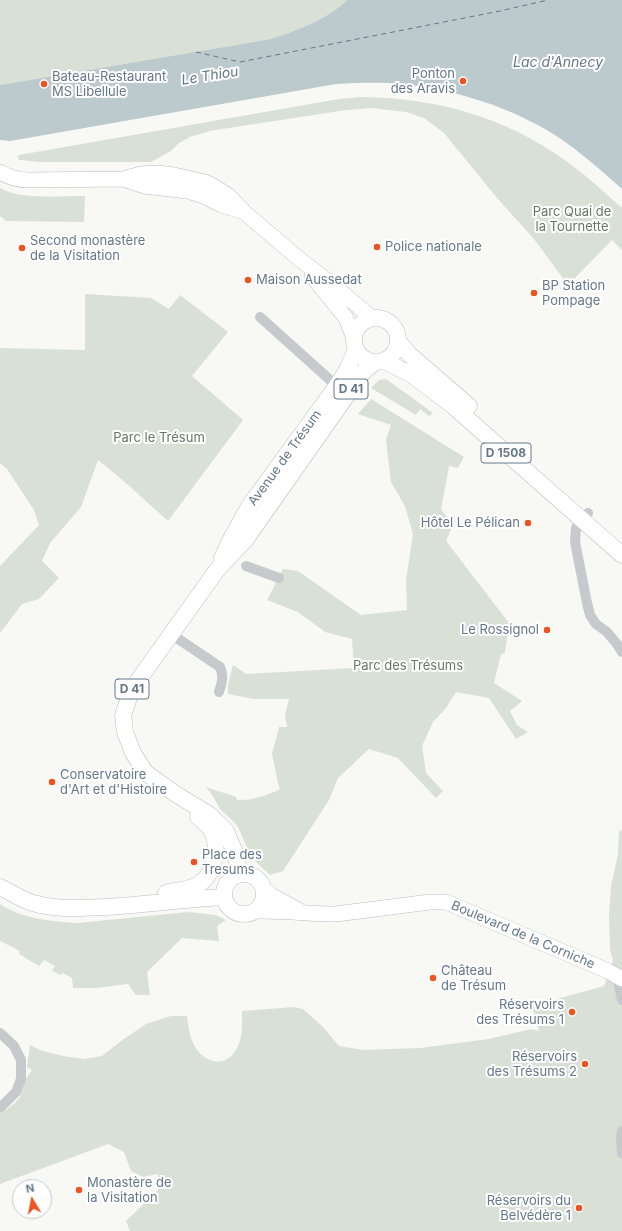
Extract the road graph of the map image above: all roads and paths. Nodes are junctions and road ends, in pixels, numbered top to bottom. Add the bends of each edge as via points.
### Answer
1 (0, 172) edge
2 (298, 258) junction
3 (260, 317) dead end
4 (372, 318) junction
5 (398, 341) junction
6 (355, 344) junction
7 (379, 362) junction
8 (336, 387) junction
9 (331, 417) junction
10 (585, 516) junction
11 (622, 542) edge
12 (622, 555) edge
13 (246, 566) dead end
14 (217, 570) junction
15 (280, 578) dead end
16 (171, 634) junction
17 (622, 652) edge
18 (220, 692) dead end
19 (193, 804) junction
20 (240, 874) junction
21 (0, 887) edge
22 (264, 889) junction
23 (224, 897) junction
24 (139, 905) junction
25 (254, 911) junction
26 (302, 912) junction
27 (619, 977) edge
28 (622, 1000) edge
29 (0, 1033) edge
30 (0, 1108) edge
31 (622, 1131) edge
32 (622, 1153) edge

1 - 2 main road via 20,180 123,178 144,186 188,191 244,212
2 - 4 main road
2 - 6 main road via 346,318
3 - 8 street
4 - 5 main road via 390,323 396,331
4 - 6 main road via 360,325 355,333
5 - 7 main road via 394,353 388,359
5 - 10 main road, D 1508 via 410,355
6 - 7 main road via 363,358
6 - 8 main road, Avenue de Trésum / D 41 via 347,370
7 - 9 main road, Avenue de Trésum / D 41 via 364,371
7 - 10 main road, D 1508 via 412,375
8 - 9 street via 336,400
8 - 14 main road, Avenue de Trésum / D 41 via 250,505
9 - 14 main road, Avenue de Trésum / D 41 via 246,539
10 - 11 main road, D 1508
10 - 12 main road, D 1508
10 - 17 street via 576,528 575,542 586,603 596,624 607,632
13 - 15 street
14 - 16 main road, Avenue de Trésum / D 41
16 - 18 street via 220,667
16 - 19 main road, Avenue de Trésum / D 41 via 132,689 123,714 125,732 133,753 146,773
19 - 20 main road, Avenue de Trésum / D 41 via 210,815 226,831
19 - 24 main road via 195,814 211,829 214,839 216,849 210,871 202,882 192,888 168,892
20 - 22 main road via 255,876
20 - 23 main road via 227,882
21 - 24 main road via 32,903 51,906 72,908
22 - 25 main road via 263,902
22 - 26 main road, Boulevard de la Corniche via 271,896
23 - 24 main road
23 - 25 main road via 226,904 239,914
25 - 26 main road, Boulevard de la Corniche
26 - 27 main road, Boulevard de la Corniche via 336,914 446,902
27 - 28 street
29 - 30 street via 14,1046 21,1060 21,1079 16,1092
31 - 32 street

